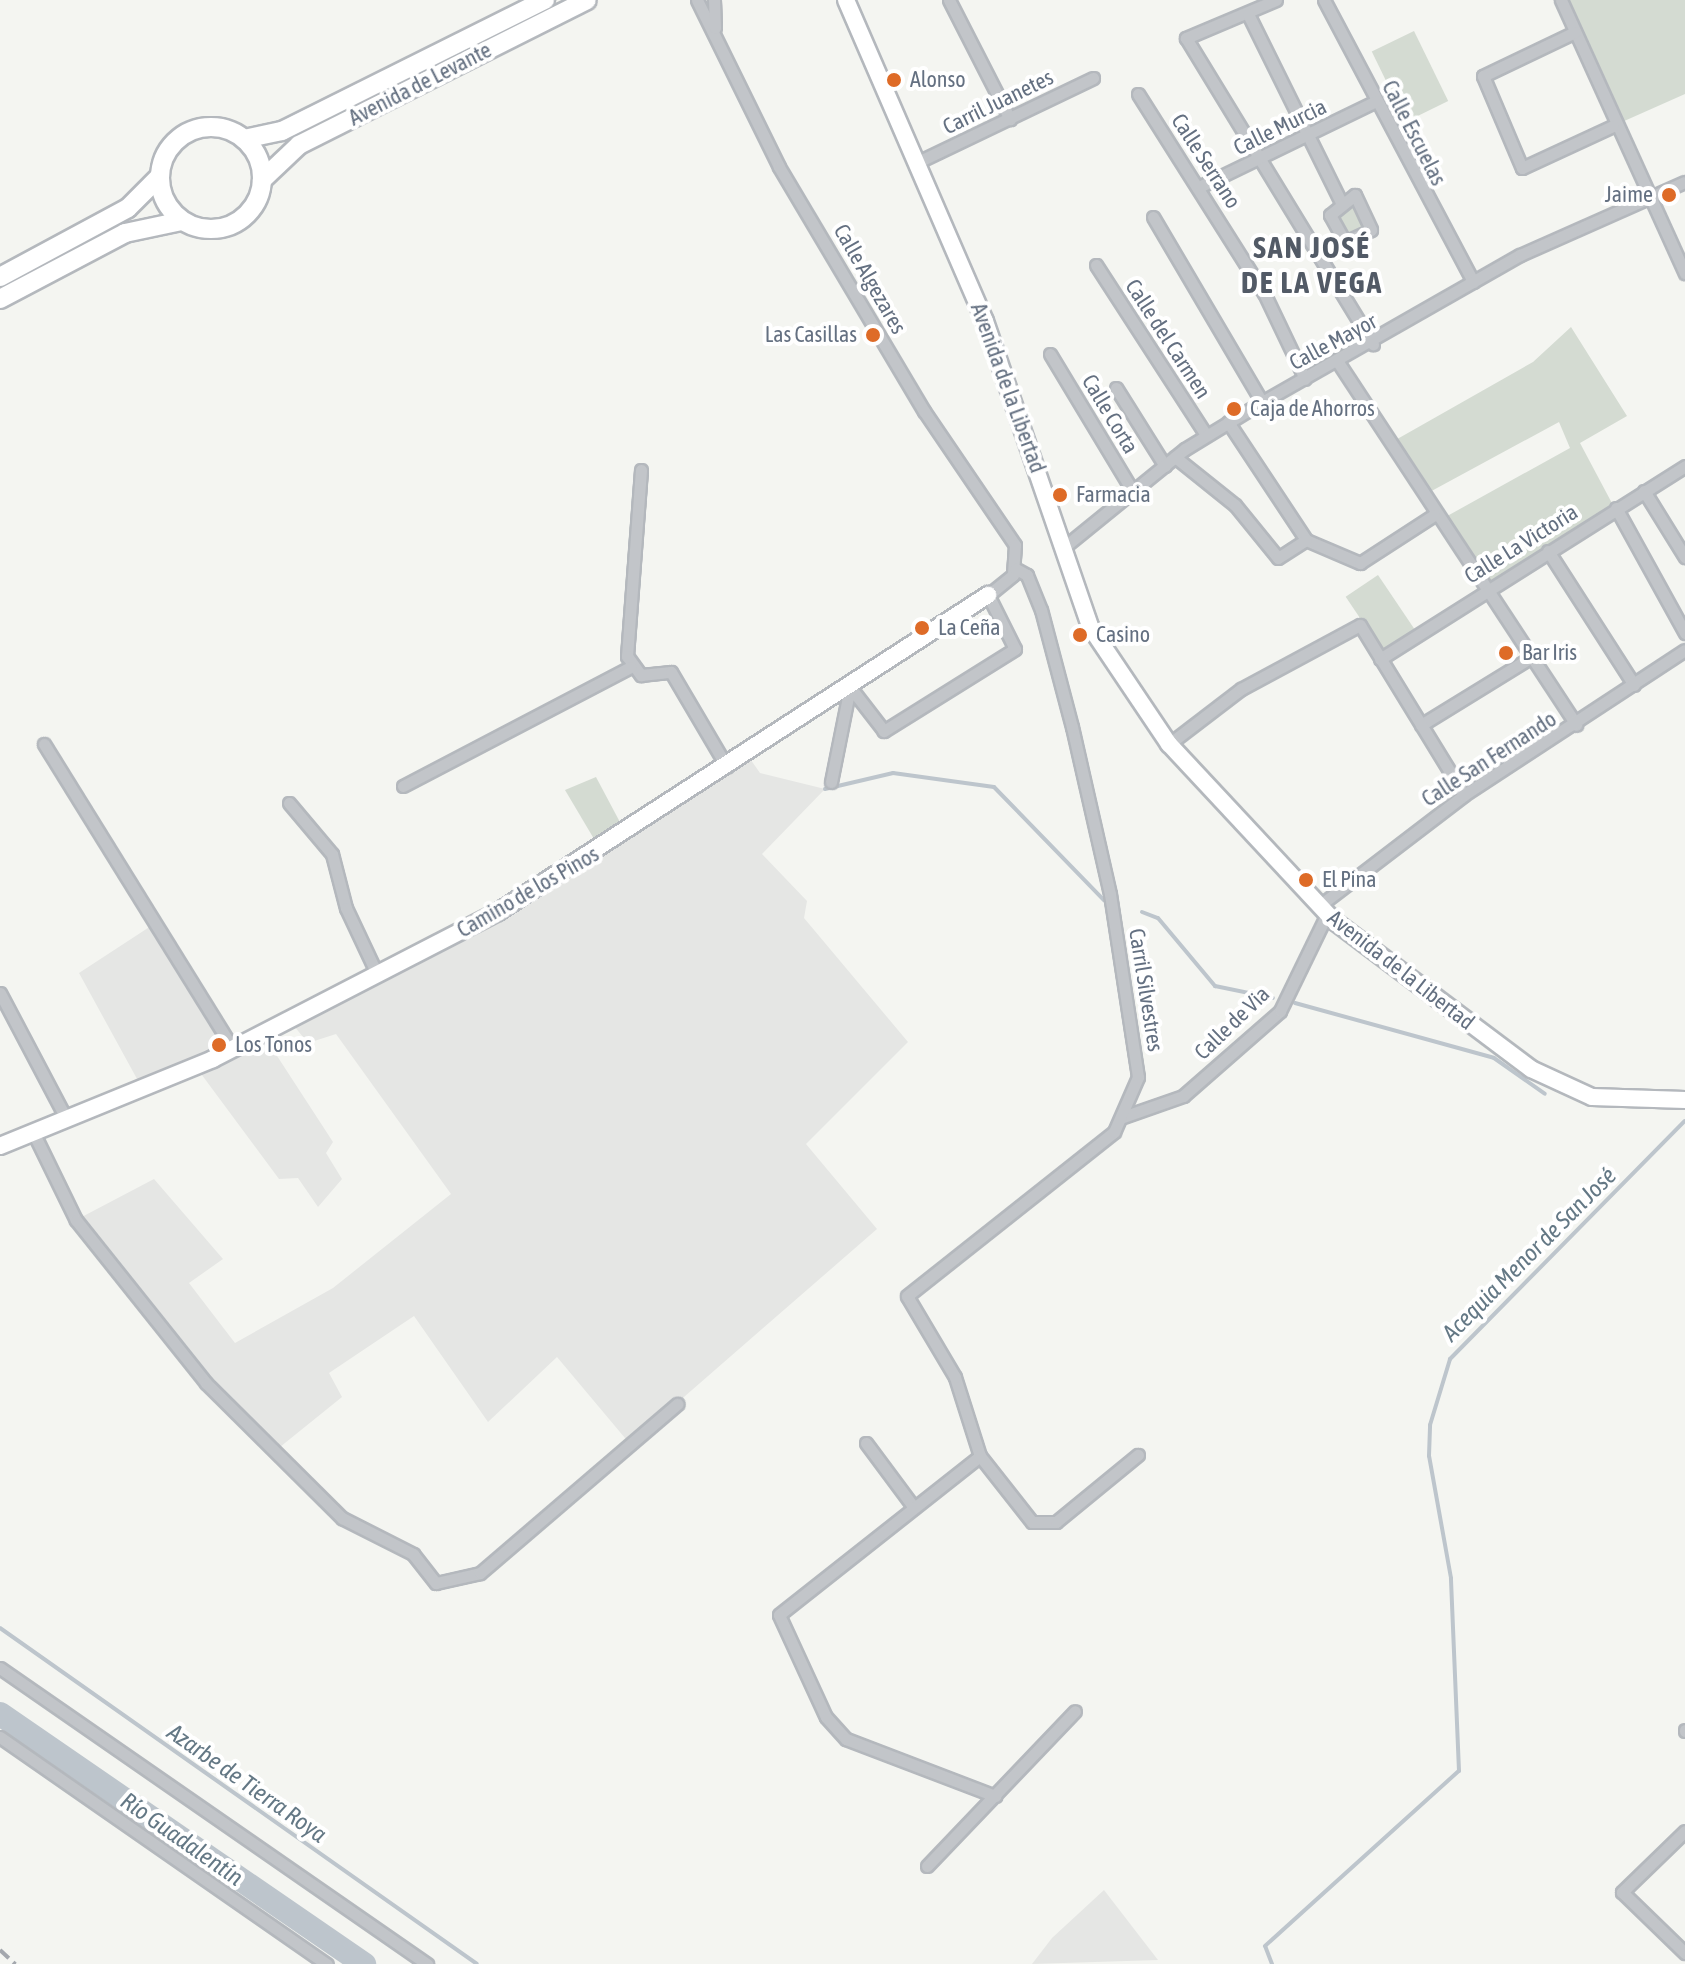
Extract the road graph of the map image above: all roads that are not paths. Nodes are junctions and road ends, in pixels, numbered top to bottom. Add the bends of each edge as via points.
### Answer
1 (545, 0) edge
2 (587, 0) edge
3 (697, 0) edge
4 (714, 0) edge
5 (846, 0) edge
6 (949, 0) edge
7 (1276, 0) edge
8 (1324, 0) edge
9 (1561, 0) edge
10 (1248, 14) junction
11 (1575, 32) junction
12 (718, 41) junction
13 (1093, 78) dead end
14 (1138, 94) dead end
15 (1376, 101) junction
16 (1010, 119) junction
17 (1613, 126) junction
18 (244, 139) junction
19 (1305, 139) junction
20 (920, 161) junction
21 (1256, 162) junction
22 (159, 177) junction
23 (262, 180) junction
24 (1685, 182) edge
25 (1201, 186) junction
26 (1646, 200) junction
27 (1341, 202) dead end
28 (1153, 217) dead end
29 (182, 221) junction
30 (1096, 265) dead end
31 (1685, 273) edge
32 (0, 277) edge
33 (1473, 282) junction
34 (0, 299) edge
35 (1373, 344) junction
36 (1050, 354) dead end
37 (1338, 362) junction
38 (1305, 379) junction
39 (1116, 388) dead end
40 (1262, 402) junction
41 (1228, 422) junction
42 (1206, 435) junction
43 (1175, 457) junction
44 (1165, 466) junction
45 (1685, 466) edge
46 (641, 470) dead end
47 (1644, 491) junction
48 (1135, 495) junction
49 (1616, 508) junction
50 (1434, 515) junction
51 (1306, 540) junction
52 (1063, 548) junction
53 (1548, 551) junction
54 (1685, 557) edge
55 (1016, 569) junction
56 (1483, 590) junction
57 (988, 595) junction
58 (1685, 633) edge
59 (1685, 650) edge
60 (1530, 658) junction
61 (1380, 659) junction
62 (631, 667) junction
63 (1634, 685) junction
64 (850, 687) junction
65 (1421, 725) junction
66 (1576, 725) junction
67 (44, 744) dead end
68 (1169, 744) junction
69 (727, 767) junction
70 (831, 782) dead end
71 (403, 786) dead end
72 (1464, 795) junction
73 (289, 803) dead end
74 (1323, 910) junction
75 (377, 974) junction
76 (0, 993) edge
77 (233, 1049) junction
78 (1685, 1100) edge
79 (1123, 1117) junction
80 (66, 1118) junction
81 (33, 1132) junction
82 (0, 1146) edge
83 (677, 1404) dead end
84 (866, 1443) dead end
85 (1138, 1455) dead end
86 (980, 1456) junction
87 (912, 1505) junction
88 (0, 1668) edge
89 (1075, 1711) dead end
90 (0, 1737) edge
91 (995, 1796) junction
92 (1685, 1831) edge
93 (927, 1866) dead end
94 (1685, 1953) edge
95 (327, 1964) edge
96 (427, 1964) edge

1 - 18 main road, Avenida de Levante via 282,131
2 - 23 main road, Avenida de Levante via 299,145
3 - 12 street, Calle Algezares
4 - 12 street
5 - 20 main road, Avenida de la Libertad
6 - 16 street
7 - 10 street
8 - 15 street, Calle Escuelas
9 - 11 street
10 - 19 street
10 - 21 street via 1186,38
11 - 17 street
11 - 17 street via 1483,76 1522,168
12 - 55 street, Calle Algezares via 772,154 898,369 1006,523
13 - 16 street, Carril Juanetes
14 - 25 street, Calle Serrano
15 - 19 street, Calle Murcia
15 - 33 street, Calle Escuelas
16 - 20 street, Carril Juanetes
17 - 26 street
18 - 22 main road via 218,127 190,131 168,150
18 - 23 main road
19 - 21 street, Calle Murcia
19 - 27 street
20 - 52 main road, Avenida de la Libertad via 990,333
21 - 25 street, Calle Murcia
21 - 35 street
22 - 29 main road via 163,197
22 - 32 main road via 128,208
23 - 29 main road via 254,206 234,224 208,229
24 - 26 street, Calle Mayor
25 - 38 street, Calle Serrano
26 - 31 street
26 - 33 street, Calle Mayor
28 - 40 street
29 - 34 main road via 125,233
30 - 42 street, Calle del Carmen
33 - 35 street, Calle Mayor
35 - 37 street, Calle Mayor
36 - 48 street, Calle Corta
37 - 38 street, Calle Mayor
37 - 50 street
38 - 40 street, Calle Mayor
39 - 44 street
40 - 41 street, Calle Mayor
41 - 42 street, Calle Mayor
41 - 51 street
42 - 43 street, Calle Mayor
43 - 44 street, Calle Mayor
43 - 51 street via 1235,505 1278,558
44 - 48 street, Calle Mayor
45 - 47 street, Calle La Victoria
46 - 62 street
47 - 49 street, Calle La Victoria
47 - 54 street
48 - 52 street, Calle Mayor
49 - 53 street, Calle La Victoria
49 - 58 street
50 - 51 street via 1360,563
50 - 56 street
52 - 68 main road, Avenida de la Libertad via 1096,640
53 - 56 street, Calle La Victoria
53 - 63 street
55 - 57 street, Camino de los Pinos
55 - 79 street, Carril Silvestres via 1027,575 1050,639 1110,894 1138,1077
56 - 60 street
56 - 61 street, Calle La Victoria
57 - 64 main road, Camino de los Pinos
57 - 64 street via 1015,649 884,731
59 - 63 street, Calle San Fernando
60 - 65 street
60 - 66 street
61 - 65 street
61 - 68 street via 1360,625 1230,696
62 - 69 street via 641,675 671,672
62 - 71 street
63 - 66 street, Calle San Fernando
64 - 69 main road, Camino de los Pinos
64 - 70 street
65 - 72 street
66 - 72 street, Calle San Fernando
67 - 77 street
68 - 74 main road, Avenida de la Libertad
69 - 75 main road, Camino de los Pinos via 518,901
72 - 74 street, Calle San Fernando
73 - 75 street via 332,854 346,908
74 - 78 main road, Avenida de la Libertad via 1550,1081 1601,1099
74 - 79 street, Calle de Via via 1280,1011 1183,1096
75 - 77 main road, Camino de los Pinos
76 - 80 street
77 - 80 main road, Camino de los Pinos
79 - 86 street, Carril Silvestres via 907,1296 955,1377
80 - 81 main road, Camino de los Pinos
81 - 82 main road, Camino de los Pinos
81 - 83 street via 76,1220 206,1383 342,1518 413,1554 436,1583 480,1573
84 - 87 street
85 - 86 street via 1056,1522 1032,1522
86 - 87 street
87 - 91 street via 779,1615 826,1717 846,1739
88 - 96 street
89 - 91 street
90 - 95 street
91 - 93 street
92 - 94 street via 1622,1892

